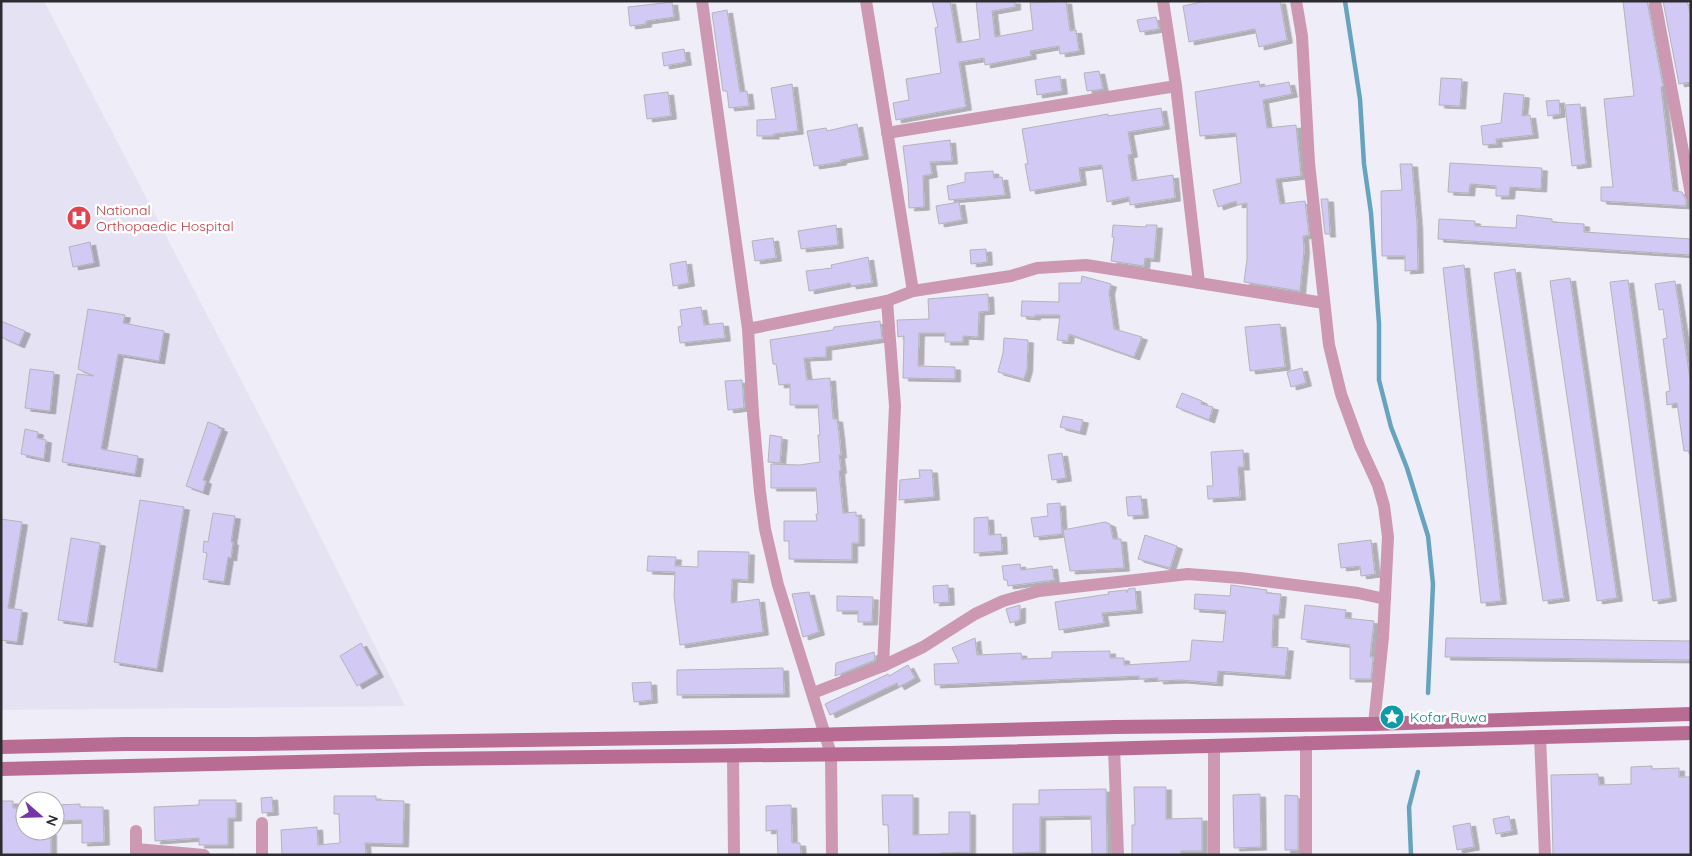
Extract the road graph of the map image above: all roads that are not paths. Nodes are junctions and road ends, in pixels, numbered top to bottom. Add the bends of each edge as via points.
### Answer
1 (702, 1) edge
2 (866, 1) edge
3 (1163, 1) edge
4 (1296, 1) edge
5 (1655, 1) edge
6 (1176, 86) junction
7 (888, 133) junction
8 (1691, 194) edge
9 (1199, 283) junction
10 (913, 290) junction
11 (887, 301) junction
12 (1324, 303) junction
13 (748, 328) junction
14 (1385, 599) junction
15 (883, 666) junction
16 (813, 693) junction
17 (1691, 714) edge
18 (1374, 724) junction
19 (1691, 733) edge
20 (825, 734) junction
21 (1540, 736) junction
22 (1306, 742) junction
23 (1214, 745) junction
24 (1, 747) edge
25 (1114, 748) junction
26 (732, 754) junction
27 (831, 754) junction
28 (1, 769) edge
29 (262, 823) dead end
30 (136, 831) dead end
31 (136, 852) edge
32 (204, 855) edge
33 (262, 855) edge
34 (734, 855) edge
35 (832, 855) edge
36 (1118, 855) edge
37 (1214, 855) edge
38 (1306, 855) edge
39 (1544, 855) edge

1 - 13 street
2 - 7 street
3 - 6 street
4 - 12 street via 1302,36 1309,163
5 - 8 street
6 - 7 street
6 - 9 street
7 - 10 street
9 - 10 street via 1086,265 1037,268 1011,276
9 - 12 street
10 - 11 street
11 - 13 street
11 - 15 street via 895,406
12 - 14 street via 1329,345 1341,394 1384,506 1388,537
13 - 16 street via 765,529 778,585
14 - 15 street via 1240,578 1188,574 1074,586 1003,601
14 - 18 street
15 - 16 street
16 - 20 street
17 - 18 main road
18 - 20 main road
19 - 21 main road
20 - 24 main road
20 - 27 street
21 - 22 main road
21 - 39 street
22 - 23 main road
22 - 38 street
23 - 25 main road
23 - 37 street
25 - 27 main road
25 - 36 street
26 - 27 main road
26 - 28 main road
26 - 34 street
27 - 35 street
29 - 33 street
30 - 31 street
31 - 32 street

